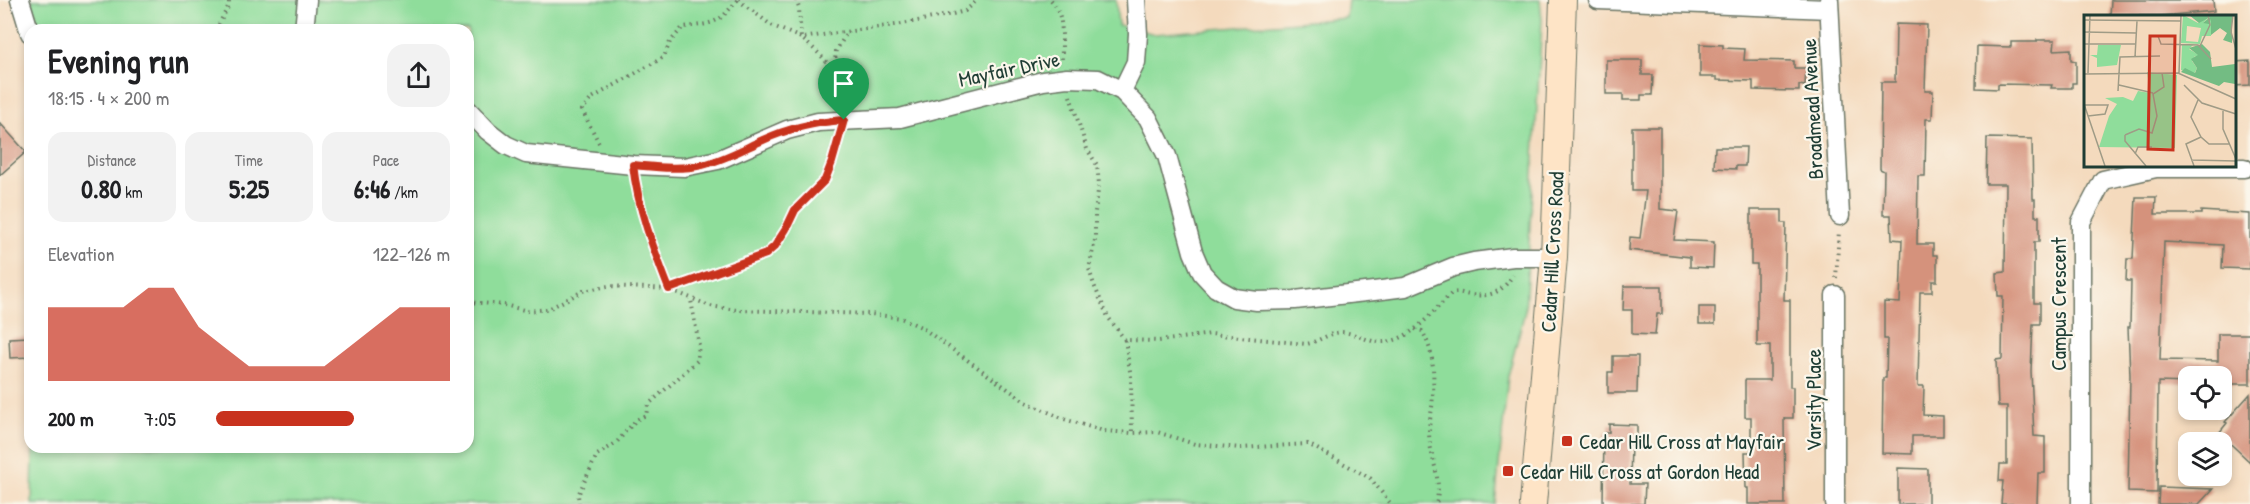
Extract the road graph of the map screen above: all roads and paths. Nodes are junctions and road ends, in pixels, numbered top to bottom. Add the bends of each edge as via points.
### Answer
1 (20, 0) edge
2 (229, 0) edge
3 (308, 0) edge
4 (737, 0) edge
5 (796, 0) edge
6 (978, 0) edge
7 (1136, 0) edge
8 (1563, 0) edge
9 (1598, 0) edge
10 (1829, 4) edge
11 (27, 24) edge
12 (219, 24) edge
13 (305, 24) edge
14 (848, 31) junction
15 (801, 38) junction
16 (834, 70) junction
17 (1122, 91) junction
18 (474, 116) edge
19 (844, 120) junction
20 (607, 163) junction
21 (633, 165) junction
22 (2244, 168) dead end
23 (1840, 216) joint
24 (1524, 256) junction
25 (1554, 257) junction
26 (669, 289) junction
27 (1452, 293) dead end
28 (1835, 295) joint
29 (691, 300) junction
30 (474, 302) edge
31 (1414, 329) dead end
32 (1125, 340) dead end
33 (1132, 433) junction
34 (1537, 498) edge
35 (579, 504) edge
36 (1390, 504) edge
37 (1436, 504) edge
38 (1835, 504) edge
39 (2080, 504) edge

1 - 11 street
2 - 12 path
3 - 13 street
4 - 15 path via 771,25
4 - 20 path via 725,16 709,25 683,27 664,57 592,98 582,110
5 - 15 path
6 - 14 path via 953,15
7 - 17 street via 1136,62
8 - 25 main road, Cedar Hill Cross Road
9 - 10 street
10 - 23 street, Broadmead Avenue
14 - 15 path
14 - 16 path via 836,51
15 - 16 path
16 - 19 path via 845,102
17 - 19 street, Mayfair Drive via 1098,79 1067,78 900,118
17 - 24 street, Mayfair Drive via 1148,118 1167,156 1202,273 1216,288 1234,298 1295,300 1405,287 1474,261
18 - 20 street, Mayfair Drive via 506,145 526,154
19 - 21 street, Mayfair Drive via 787,130 701,165
19 - 26 path via 825,180 795,210 771,250
20 - 21 street, Mayfair Drive
21 - 26 path via 636,192
22 - 39 street, Campus Crescent via 2156,168 2103,180 2081,222
23 - 28 path
24 - 25 street, Mayfair Drive
24 - 27 path via 1504,289 1488,294
25 - 34 main road, Cedar Hill Cross Road
26 - 29 path
26 - 30 path via 608,286 583,291 548,309 528,311
28 - 38 street, Varsity Place
29 - 33 path via 737,310 901,318 921,327 1026,402 1104,431
29 - 35 path via 699,345 697,361 648,405 646,415 597,455 578,495
31 - 37 path via 1422,331 1430,343 1433,363 1429,431 1438,475
32 - 33 path via 1131,377
33 - 36 path via 1157,432 1195,444 1241,448 1308,444 1370,478

